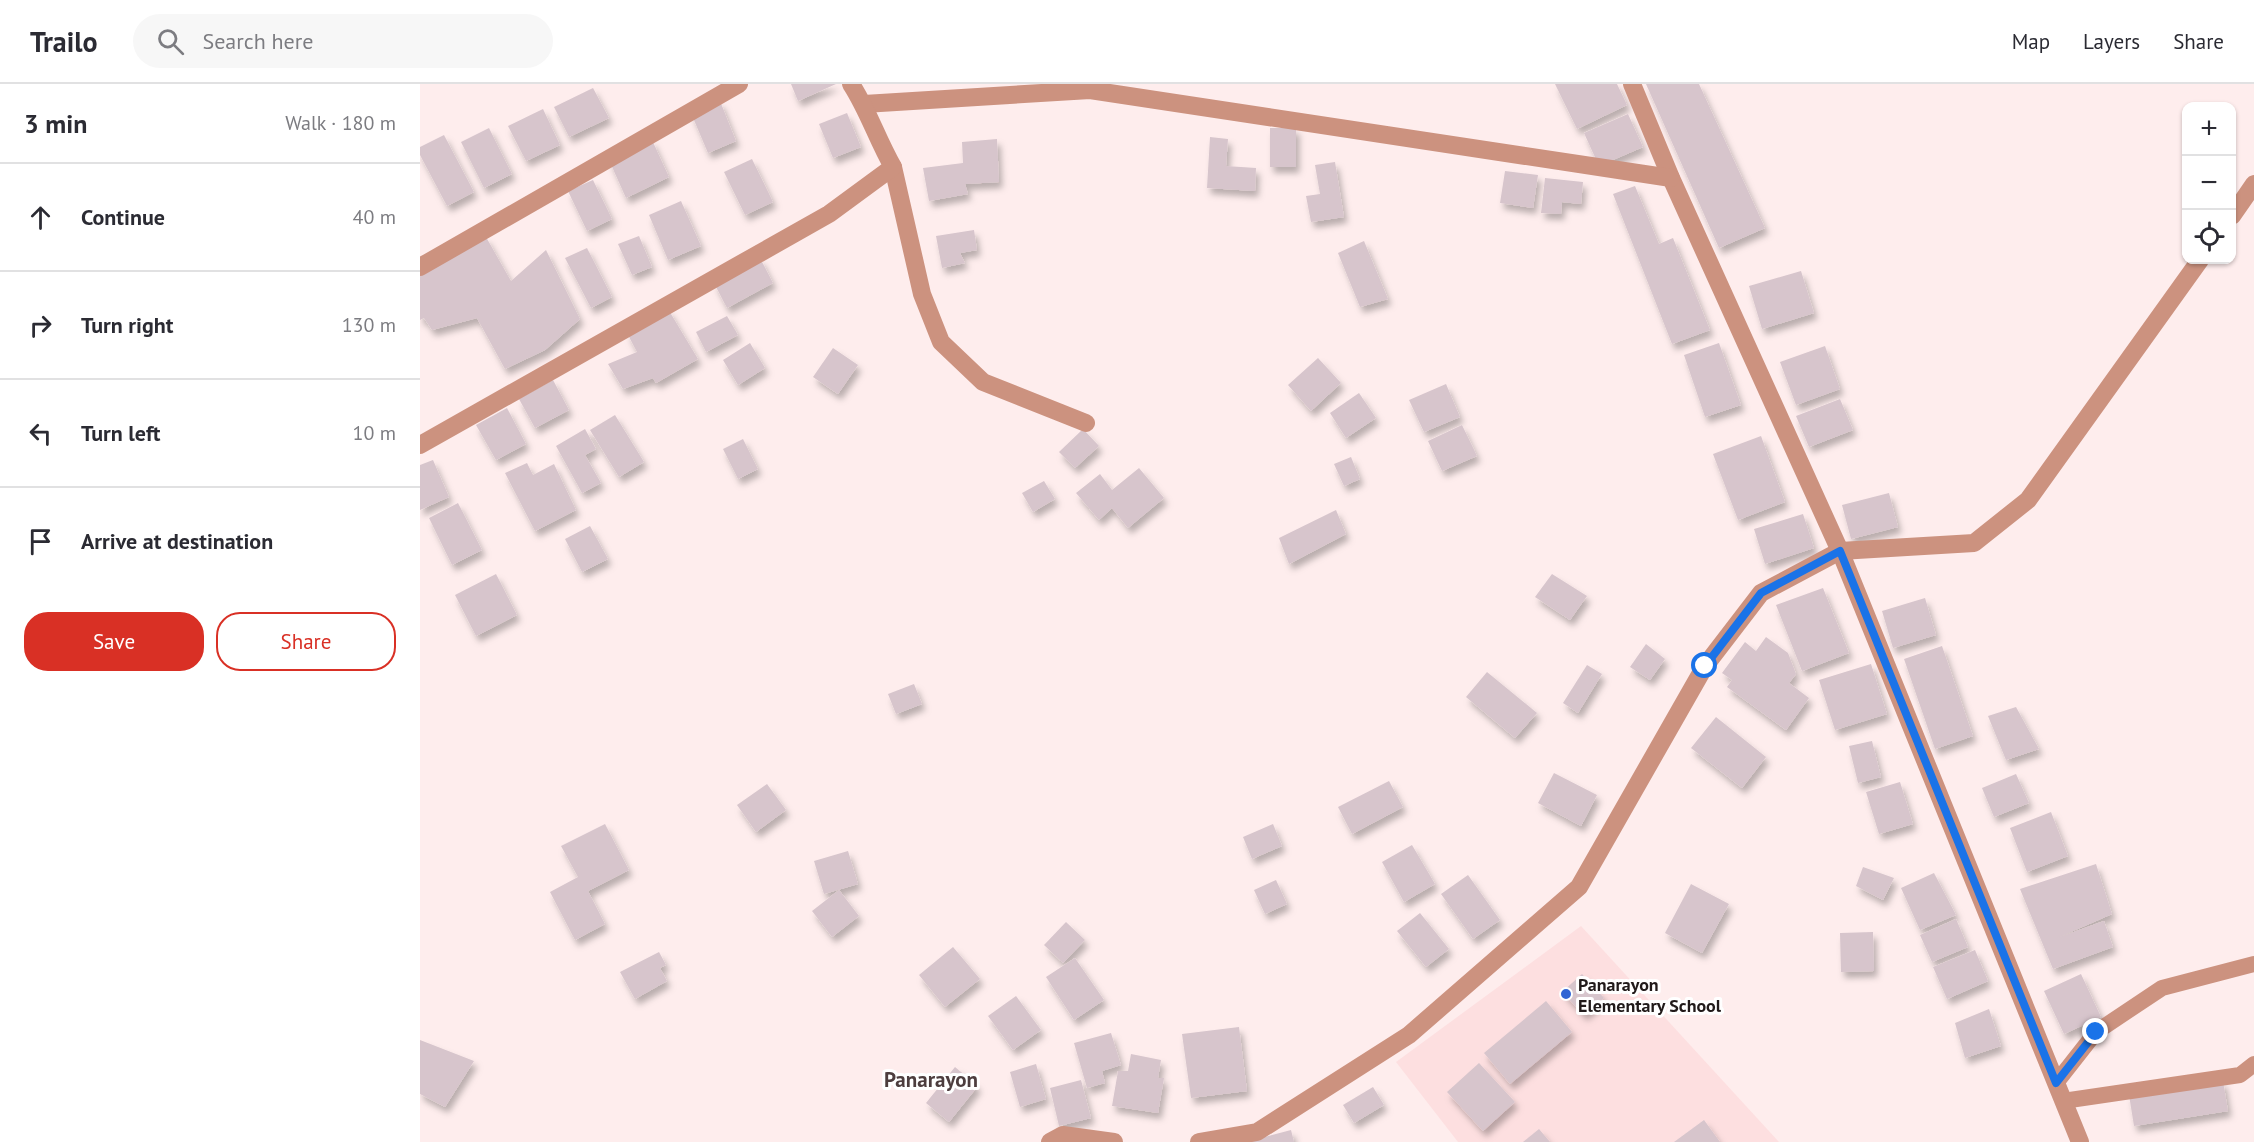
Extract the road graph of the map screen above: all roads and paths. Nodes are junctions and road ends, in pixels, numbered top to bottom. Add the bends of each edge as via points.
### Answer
1 (739, 84) edge
2 (850, 84) edge
3 (1632, 84) edge
4 (864, 104) junction
5 (893, 167) junction
6 (1671, 178) junction
7 (2254, 184) edge
8 (2236, 210) edge
9 (2197, 264) edge
10 (420, 267) edge
11 (1086, 423) dead end
12 (420, 445) edge
13 (1840, 551) junction
14 (2254, 964) edge
15 (2254, 1064) edge
16 (2056, 1083) junction
17 (2063, 1101) junction
18 (1050, 1142) edge
19 (1114, 1142) edge
20 (1199, 1142) edge
21 (2080, 1142) edge

1 - 10 street
2 - 4 street
3 - 6 street
4 - 5 street
4 - 6 street via 1090,90
5 - 11 street via 922,294 940,342 983,382
5 - 12 street via 829,214
6 - 13 street
7 - 8 street
9 - 13 street via 2028,500 1974,543
13 - 16 street
13 - 20 street via 1761,593 1705,666 1579,887 1409,1035 1257,1132
14 - 16 lane via 2162,988 2096,1032
15 - 17 lane via 2240,1074
16 - 17 street
17 - 21 street
18 - 19 street via 1063,1135

